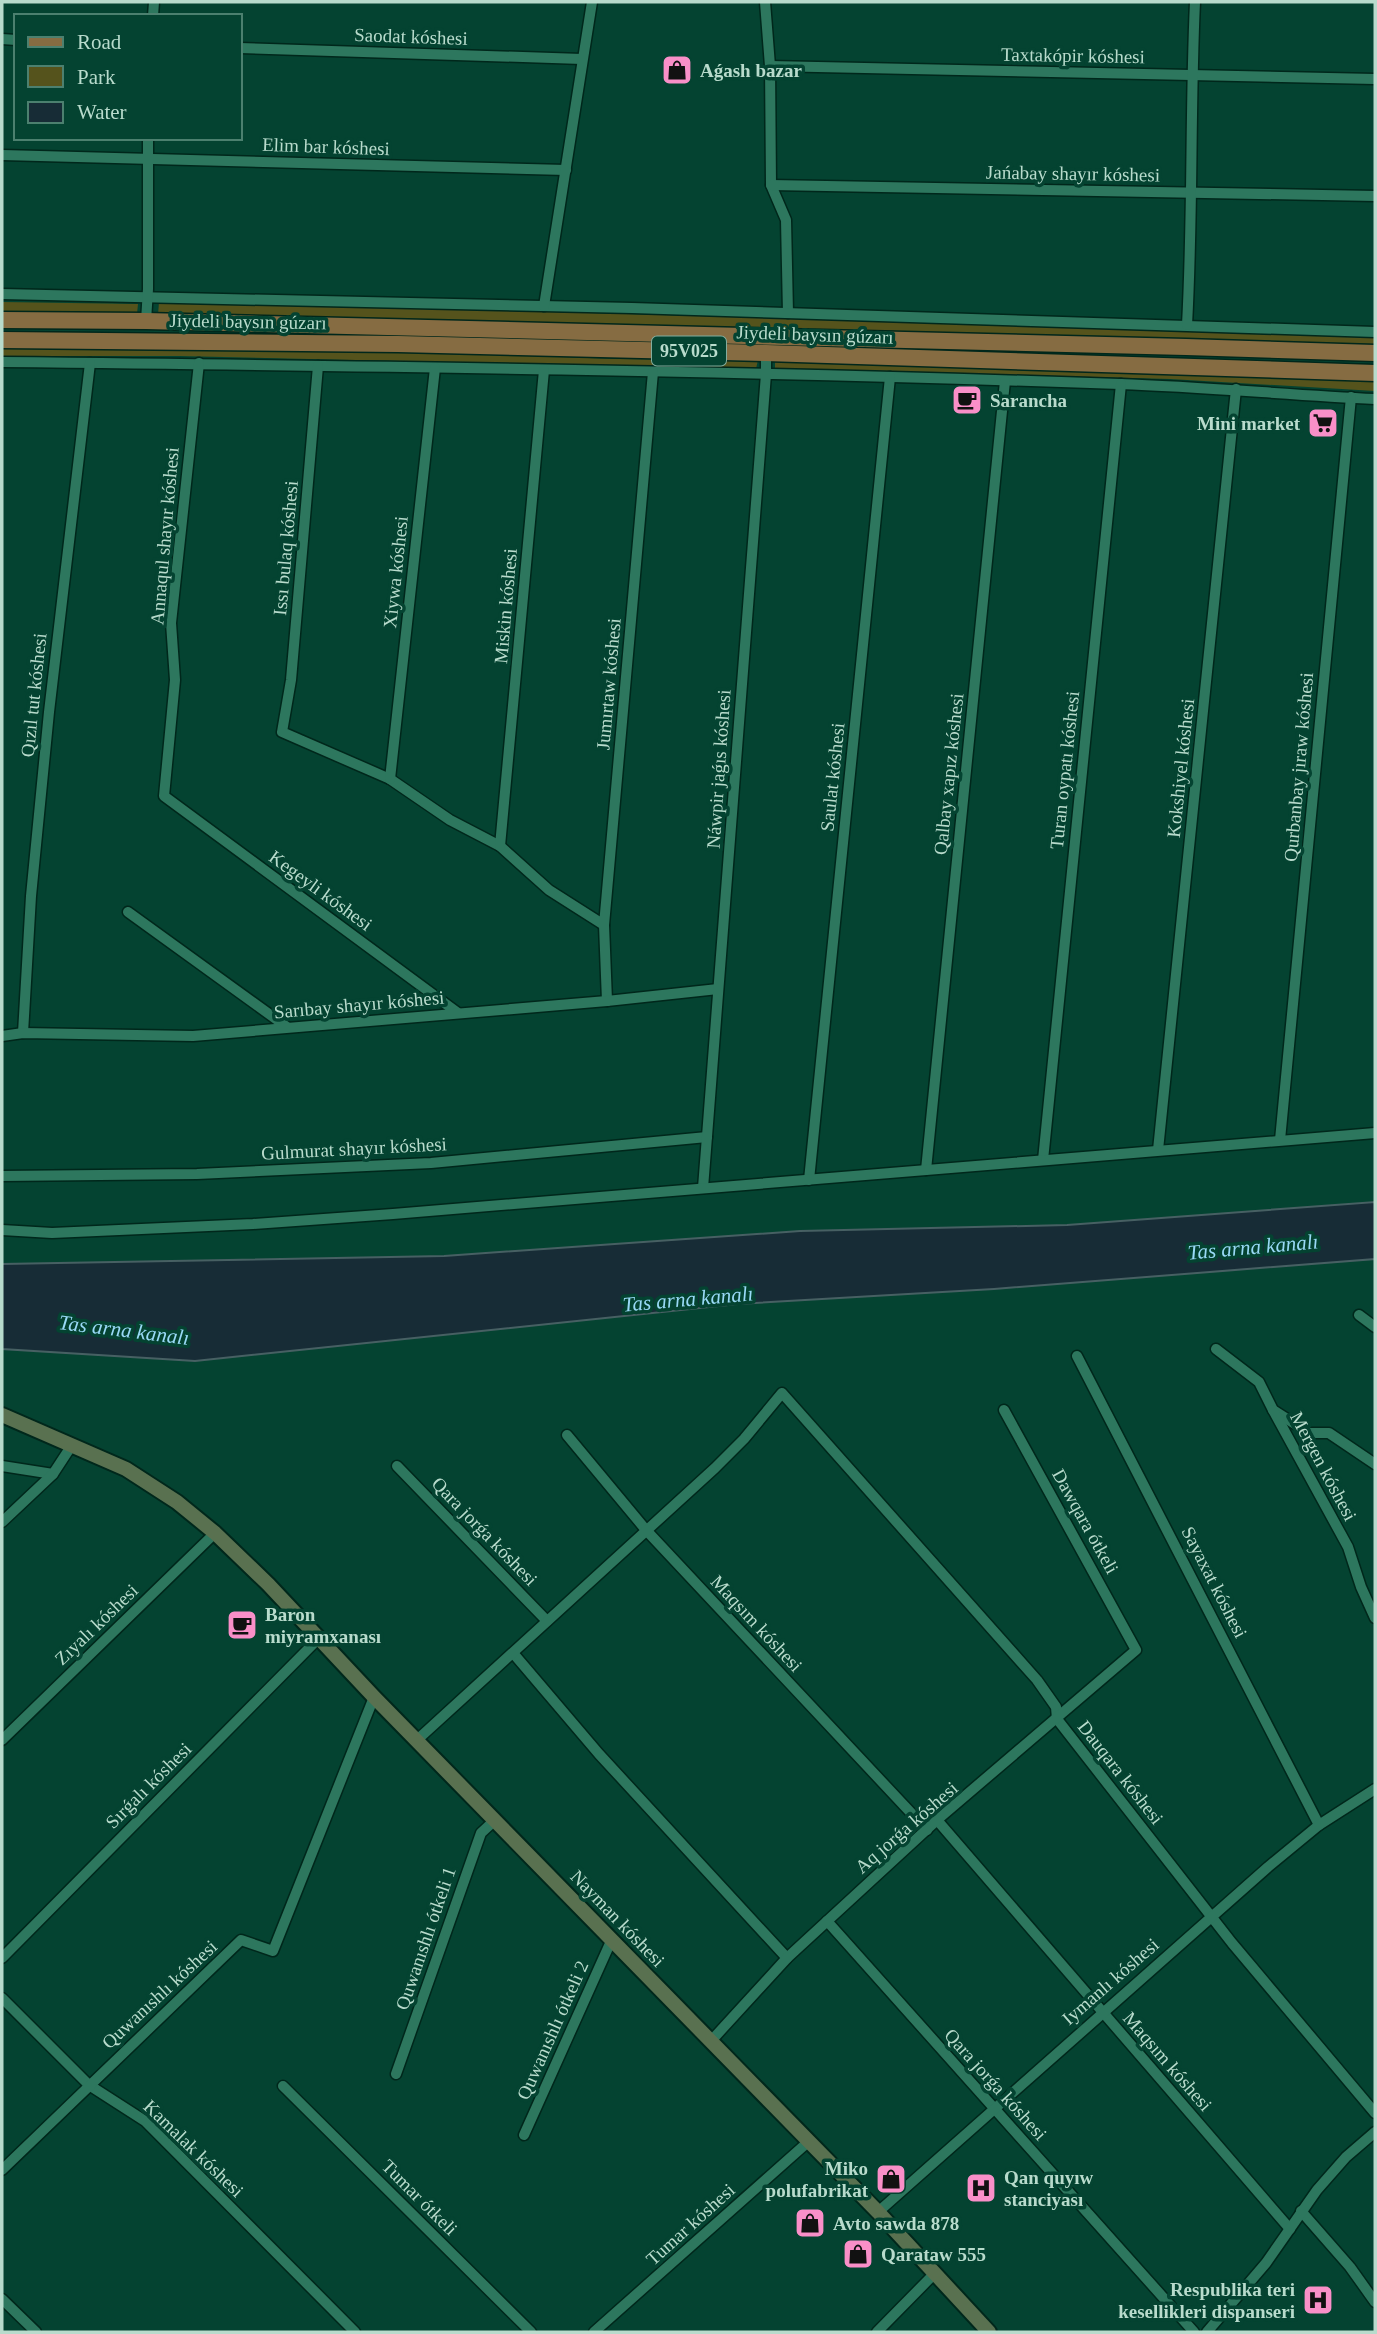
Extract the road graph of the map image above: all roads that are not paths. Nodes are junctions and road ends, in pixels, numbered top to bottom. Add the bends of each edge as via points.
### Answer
1 (592, 2) edge
2 (765, 2) edge
3 (1195, 2) edge
4 (242, 48) edge
5 (582, 59) junction
6 (770, 66) junction
7 (1192, 74) junction
8 (1375, 79) edge
9 (148, 140) edge
10 (2, 155) edge
11 (148, 159) junction
12 (566, 170) junction
13 (771, 185) junction
14 (1191, 193) junction
15 (1375, 196) edge
16 (2, 294) edge
17 (148, 297) junction
18 (544, 306) junction
19 (788, 313) junction
20 (2, 320) edge
21 (146, 321) junction
22 (1187, 325) junction
23 (1375, 332) edge
24 (2, 340) edge
25 (766, 353) junction
26 (1375, 354) edge
27 (2, 362) edge
28 (90, 363) junction
29 (199, 363) junction
30 (318, 366) junction
31 (435, 368) junction
32 (544, 370) junction
33 (653, 372) junction
34 (1375, 373) edge
35 (766, 374) junction
36 (890, 377) junction
37 (1004, 381) junction
38 (1121, 384) junction
39 (1236, 389) junction
40 (1351, 397) junction
41 (1375, 398) edge
42 (390, 779) junction
43 (164, 796) joint
44 (500, 846) junction
45 (128, 912) dead end
46 (604, 925) junction
47 (718, 989) junction
48 (607, 1001) junction
49 (458, 1013) junction
50 (287, 1027) junction
51 (23, 1033) junction
52 (2, 1036) edge
53 (1375, 1133) edge
54 (707, 1138) junction
55 (1280, 1140) junction
56 (1158, 1150) junction
57 (1043, 1160) junction
58 (926, 1170) junction
59 (2, 1176) edge
60 (809, 1180) junction
61 (703, 1188) junction
62 (2, 1230) edge
63 (1359, 1315) dead end
64 (1375, 1327) edge
65 (1216, 1349) dead end
66 (1077, 1356) dead end
67 (1004, 1410) dead end
68 (1273, 1410) junction
69 (2, 1415) edge
70 (567, 1435) dead end
71 (72, 1445) junction
72 (1375, 1464) edge
73 (2, 1465) edge
74 (397, 1466) dead end
75 (53, 1474) junction
76 (2, 1522) edge
77 (646, 1530) junction
78 (215, 1533) junction
79 (1375, 1618) edge
80 (547, 1621) junction
81 (319, 1638) junction
82 (1136, 1650) joint
83 (513, 1653) junction
84 (374, 1697) junction
85 (1057, 1718) junction
86 (2, 1740) edge
87 (417, 1740) junction
88 (1375, 1789) edge
89 (495, 1820) junction
90 (937, 1820) junction
91 (1319, 1825) junction
92 (927, 1830) junction
93 (1211, 1916) junction
94 (827, 1921) junction
95 (612, 1939) junction
96 (2, 1958) edge
97 (787, 1958) junction
98 (2, 1998) edge
99 (1102, 2011) junction
100 (711, 2041) junction
101 (396, 2074) dead end
102 (89, 2085) junction
103 (283, 2086) dead end
104 (994, 2108) junction
105 (1375, 2113) edge
106 (1375, 2132) edge
107 (524, 2135) dead end
108 (808, 2142) junction
109 (2, 2170) edge
110 (1301, 2211) junction
111 (878, 2212) junction
112 (1290, 2229) junction
113 (935, 2273) junction
114 (2, 2299) edge
115 (1375, 2302) edge
116 (36, 2332) edge
117 (355, 2332) edge
118 (531, 2332) edge
119 (594, 2332) edge
120 (877, 2332) edge
121 (989, 2332) edge
122 (1194, 2332) edge
123 (1207, 2332) edge

1 - 5 street
2 - 6 street
3 - 7 street
4 - 5 street, Saodat kóshesi
5 - 12 street
6 - 7 street, Taxtakópir kóshesi
6 - 13 street
7 - 8 street, Taxtakópir kóshesi
7 - 14 street
9 - 11 street
10 - 11 street, Elim bar kóshesi
11 - 12 street, Elim bar kóshesi
11 - 17 street
12 - 18 street
13 - 14 street, Jańabay shayır kóshesi
13 - 19 street via 786,220
14 - 15 street, Jańabay shayır kóshesi
14 - 22 street
16 - 17 street
17 - 18 street
17 - 21 street
18 - 19 street
19 - 22 street
20 - 21 main road, Jiydeli baysın gúzarı / 95V025
21 - 26 main road, Jiydeli baysın gúzarı / 95V025
22 - 23 street
24 - 25 main road, Jiydeli baysın gúzarı / 95V025
25 - 34 main road, Jiydeli baysın gúzarı / 95V025
25 - 35 street, Náwpir jaǵıs kóshesi
27 - 28 street
28 - 29 street
28 - 51 street, Qızıl tut kóshesi via 49,712
29 - 30 street
29 - 43 street, Annaqul shayır kóshesi via 172,623 175,680
30 - 31 street
30 - 42 street, Issı bulaq kóshesi via 282,732
31 - 32 street
31 - 42 street, Xiywa kóshesi
32 - 33 street
32 - 44 street, Miskin kóshesi
33 - 35 street
33 - 46 street, Jumırtaw kóshesi
35 - 36 street
35 - 47 street, Náwpir jaǵıs kóshesi
36 - 37 street
36 - 60 street, Saulat kóshesi
37 - 38 street
37 - 58 street, Qalbay xapız kóshesi
38 - 39 street
38 - 57 street, Turan oypatı kóshesi
39 - 40 street
39 - 56 street, Kokshiyel kóshesi
40 - 41 street
40 - 55 street, Qurbanbay jıraw kóshesi
42 - 44 street via 450,820
43 - 49 street, Kegeyli kóshesi
44 - 46 street via 549,890
45 - 50 street
46 - 48 street, Jumırtaw kóshesi
47 - 48 street, Sarıbay shayır kóshesi
47 - 54 street, Náwpir jaǵıs kóshesi
48 - 49 street, Sarıbay shayır kóshesi
49 - 50 street, Sarıbay shayır kóshesi
50 - 51 street, Sarıbay shayır kóshesi via 193,1036
51 - 52 street, Sarıbay shayır kóshesi
53 - 55 street
54 - 59 street, Gulmurat shayır kóshesi via 431,1163 197,1174
54 - 61 street, Náwpir jaǵıs kóshesi
55 - 56 street
56 - 57 street
57 - 58 street
58 - 60 street
60 - 61 street
61 - 62 street via 253,1224 52,1233
63 - 64 street
65 - 68 street, Mergen kóshesi via 1259,1382
66 - 91 street, Sayaxat kóshesi
67 - 82 street, Dawqara ótkeli
68 - 72 street via 1309,1433 1329,1433
68 - 79 street, Mergen kóshesi via 1348,1547
69 - 71 main road, Nayman kóshesi
70 - 77 street, Maqsım kóshesi
71 - 75 street
71 - 78 main road, Nayman kóshesi via 126,1469
73 - 75 street
74 - 80 street, Qara jorǵa kóshesi
75 - 76 street
77 - 80 street
77 - 85 street, Dauqara kóshesi via 725,1458 782,1393 1037,1680 1056,1707
77 - 92 street, Maqsım kóshesi
78 - 81 main road, Nayman kóshesi
78 - 86 street, Zıyalı kóshesi
80 - 83 street
81 - 84 main road, Nayman kóshesi
81 - 96 street, Sırǵalı kóshesi
82 - 85 street, Aq jorǵa kóshesi
83 - 87 street
83 - 97 street via 599,1754
84 - 87 main road, Nayman kóshesi
84 - 102 street, Quwanıshlı kóshesi via 273,1951 241,1940
85 - 90 street, Aq jorǵa kóshesi
85 - 93 street, Dauqara kóshesi
87 - 89 main road, Nayman kóshesi
88 - 91 street, Iymanlı kóshesi
89 - 95 main road, Nayman kóshesi
89 - 101 street, Quwanıshlı ótkeli 1 via 481,1833
90 - 92 street, Aq jorǵa kóshesi
90 - 99 street, Maqsım kóshesi
91 - 93 street, Iymanlı kóshesi
92 - 94 street, Aq jorǵa kóshesi
93 - 99 street, Iymanlı kóshesi
93 - 105 street, Dauqara kóshesi
94 - 97 street, Aq jorǵa kóshesi
94 - 104 street, Qara jorǵa kóshesi
95 - 100 main road, Nayman kóshesi
95 - 107 street, Quwanıshlı ótkeli 2
97 - 100 street, Aq jorǵa kóshesi
98 - 102 street, Kamalak kóshesi
99 - 104 street, Iymanlı kóshesi
99 - 112 street, Maqsım kóshesi
100 - 108 main road, Nayman kóshesi
102 - 109 street, Quwanıshlı kóshesi
102 - 117 street, Kamalak kóshesi via 145,2121
103 - 118 street, Tumar ótkeli
104 - 111 street, Iymanlı kóshesi
104 - 122 street, Qara jorǵa kóshesi
106 - 110 street via 1346,2157
108 - 111 main road, Nayman kóshesi
108 - 119 street, Tumar kóshesi
110 - 112 street
110 - 115 street
111 - 113 main road, Nayman kóshesi
112 - 123 street
113 - 120 street
113 - 121 main road, Nayman kóshesi
114 - 116 street

